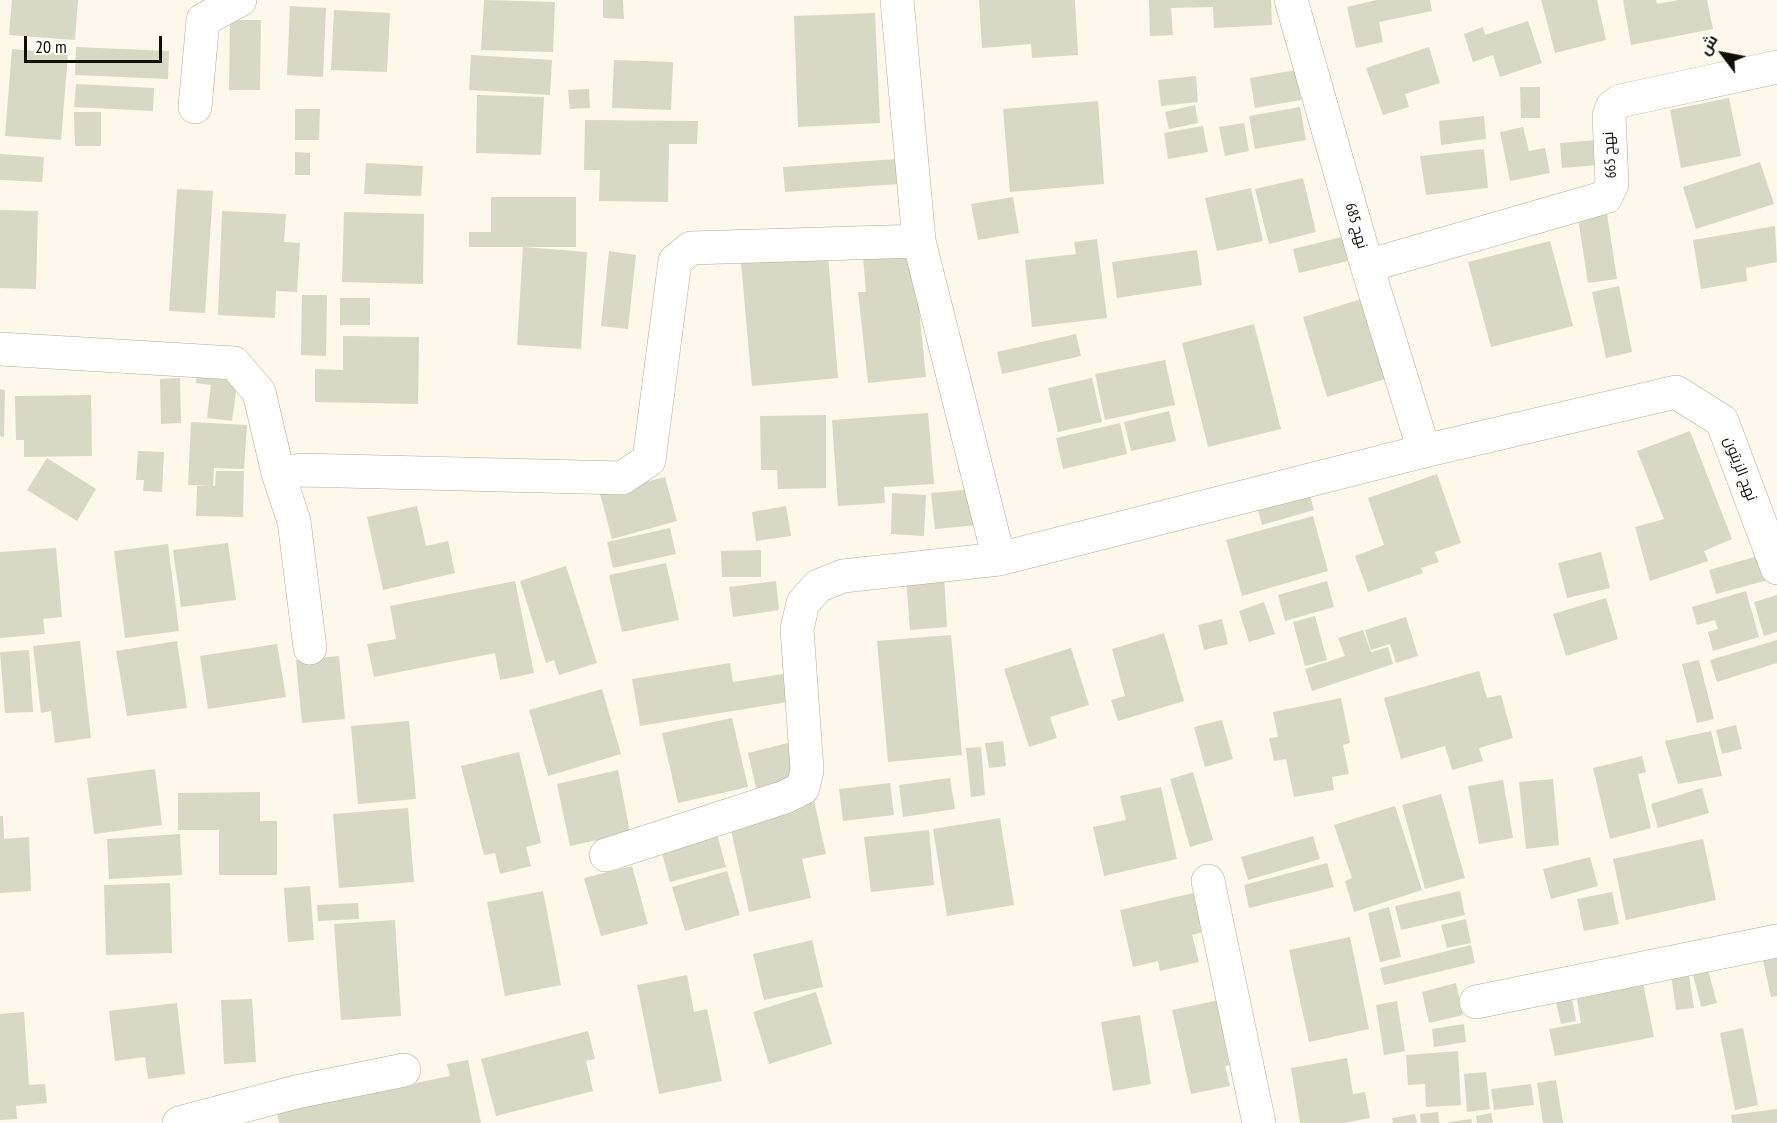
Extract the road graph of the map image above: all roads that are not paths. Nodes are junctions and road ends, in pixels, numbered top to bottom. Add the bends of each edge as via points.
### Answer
1 (240, 0) edge
2 (897, 0) edge
3 (1291, 0) edge
4 (1777, 67) edge
5 (195, 107) dead end
6 (918, 241) junction
7 (1367, 266) junction
8 (0, 349) edge
9 (1424, 451) junction
10 (278, 473) junction
11 (999, 559) junction
12 (1777, 568) edge
13 (310, 648) dead end
14 (606, 855) dead end
15 (1208, 881) dead end
16 (1777, 941) edge
17 (1476, 1002) dead end
18 (404, 1070) dead end
19 (179, 1123) edge
20 (1259, 1123) edge

1 - 5 street via 203,20
2 - 6 street
3 - 7 street, نهج 685
4 - 7 street, نهج 665 via 1620,101 1612,107 1608,116 1612,184 1606,197
6 - 10 street via 691,248 675,261 649,460 622,478
6 - 11 street
7 - 9 street, نهج 685
8 - 10 street via 234,363 259,392
9 - 11 street
9 - 12 street, نهج الزيتون via 1676,392 1722,422
10 - 13 street via 294,521
11 - 14 street via 843,576 818,586 803,603 797,629 807,770 803,788
15 - 20 street
16 - 17 street
18 - 19 street via 296,1092

